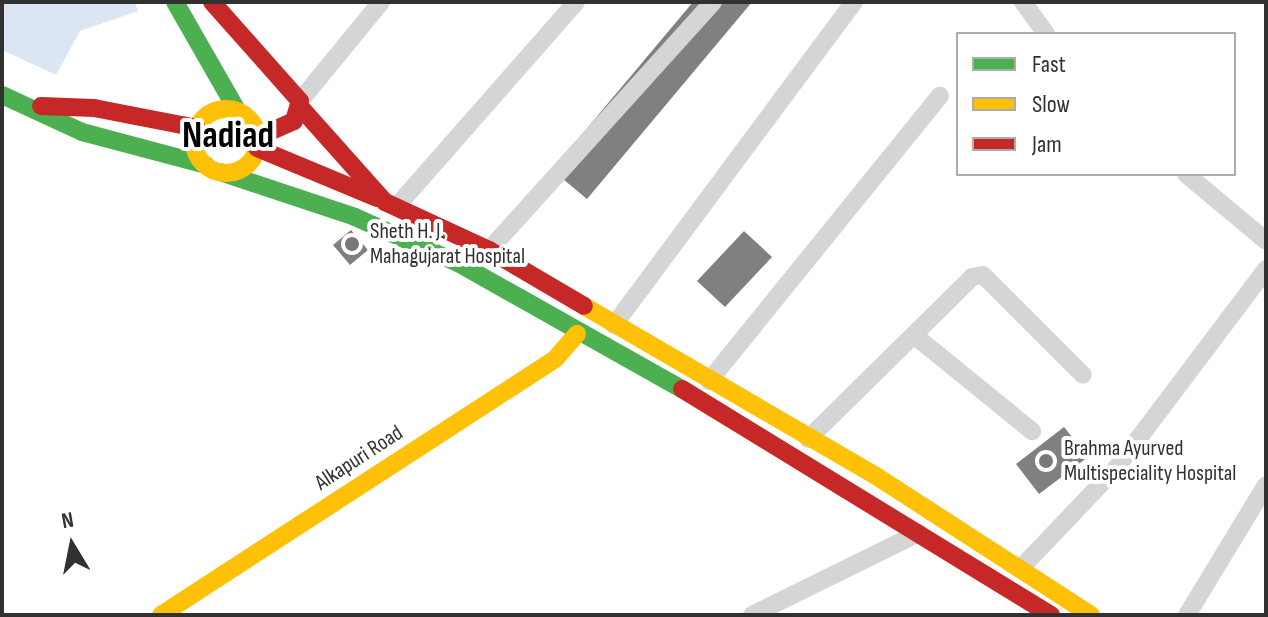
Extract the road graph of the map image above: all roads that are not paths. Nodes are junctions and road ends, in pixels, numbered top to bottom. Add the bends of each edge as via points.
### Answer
1 (175, 2) edge
2 (212, 2) edge
3 (381, 2) edge
4 (576, 2) edge
5 (713, 2) edge
6 (854, 2) edge
7 (1023, 2) edge
8 (1045, 32) edge
9 (2, 95) edge
10 (940, 96) dead end
11 (301, 105) junction
12 (35, 106) junction
13 (238, 112) junction
14 (197, 128) junction
15 (258, 143) junction
16 (213, 168) junction
17 (1188, 176) edge
18 (391, 204) junction
19 (1266, 241) edge
20 (489, 250) junction
21 (1266, 269) edge
22 (614, 325) junction
23 (577, 334) junction
24 (915, 336) junction
25 (1083, 375) dead end
26 (709, 381) junction
27 (1032, 431) dead end
28 (808, 439) junction
29 (1266, 485) edge
30 (919, 533) junction
31 (1020, 569) junction
32 (161, 615) edge
33 (752, 615) edge
34 (1051, 615) edge
35 (1091, 615) edge
36 (1187, 615) edge

1 - 13 main road
2 - 11 main road
3 - 11 street
4 - 18 street
5 - 20 street
6 - 22 street
7 - 8 street
9 - 12 main road
10 - 26 street
11 - 15 main road via 285,129
11 - 18 main road
12 - 14 main road via 94,108
12 - 16 main road via 82,132
13 - 14 main road via 213,112
13 - 15 main road via 250,119
14 - 16 main road via 194,144
15 - 16 main road via 240,169
15 - 18 main road
16 - 23 main road via 355,217 458,263
17 - 19 street
18 - 20 main road
20 - 22 main road
21 - 31 street via 1117,467
22 - 26 main road
23 - 30 main road via 694,396
23 - 32 main road, Alkapuri Road via 530,375
24 - 25 street via 972,277 983,275
24 - 27 street
24 - 28 street
26 - 28 main road
28 - 31 main road
29 - 36 street
30 - 33 street
30 - 34 main road
31 - 35 main road

